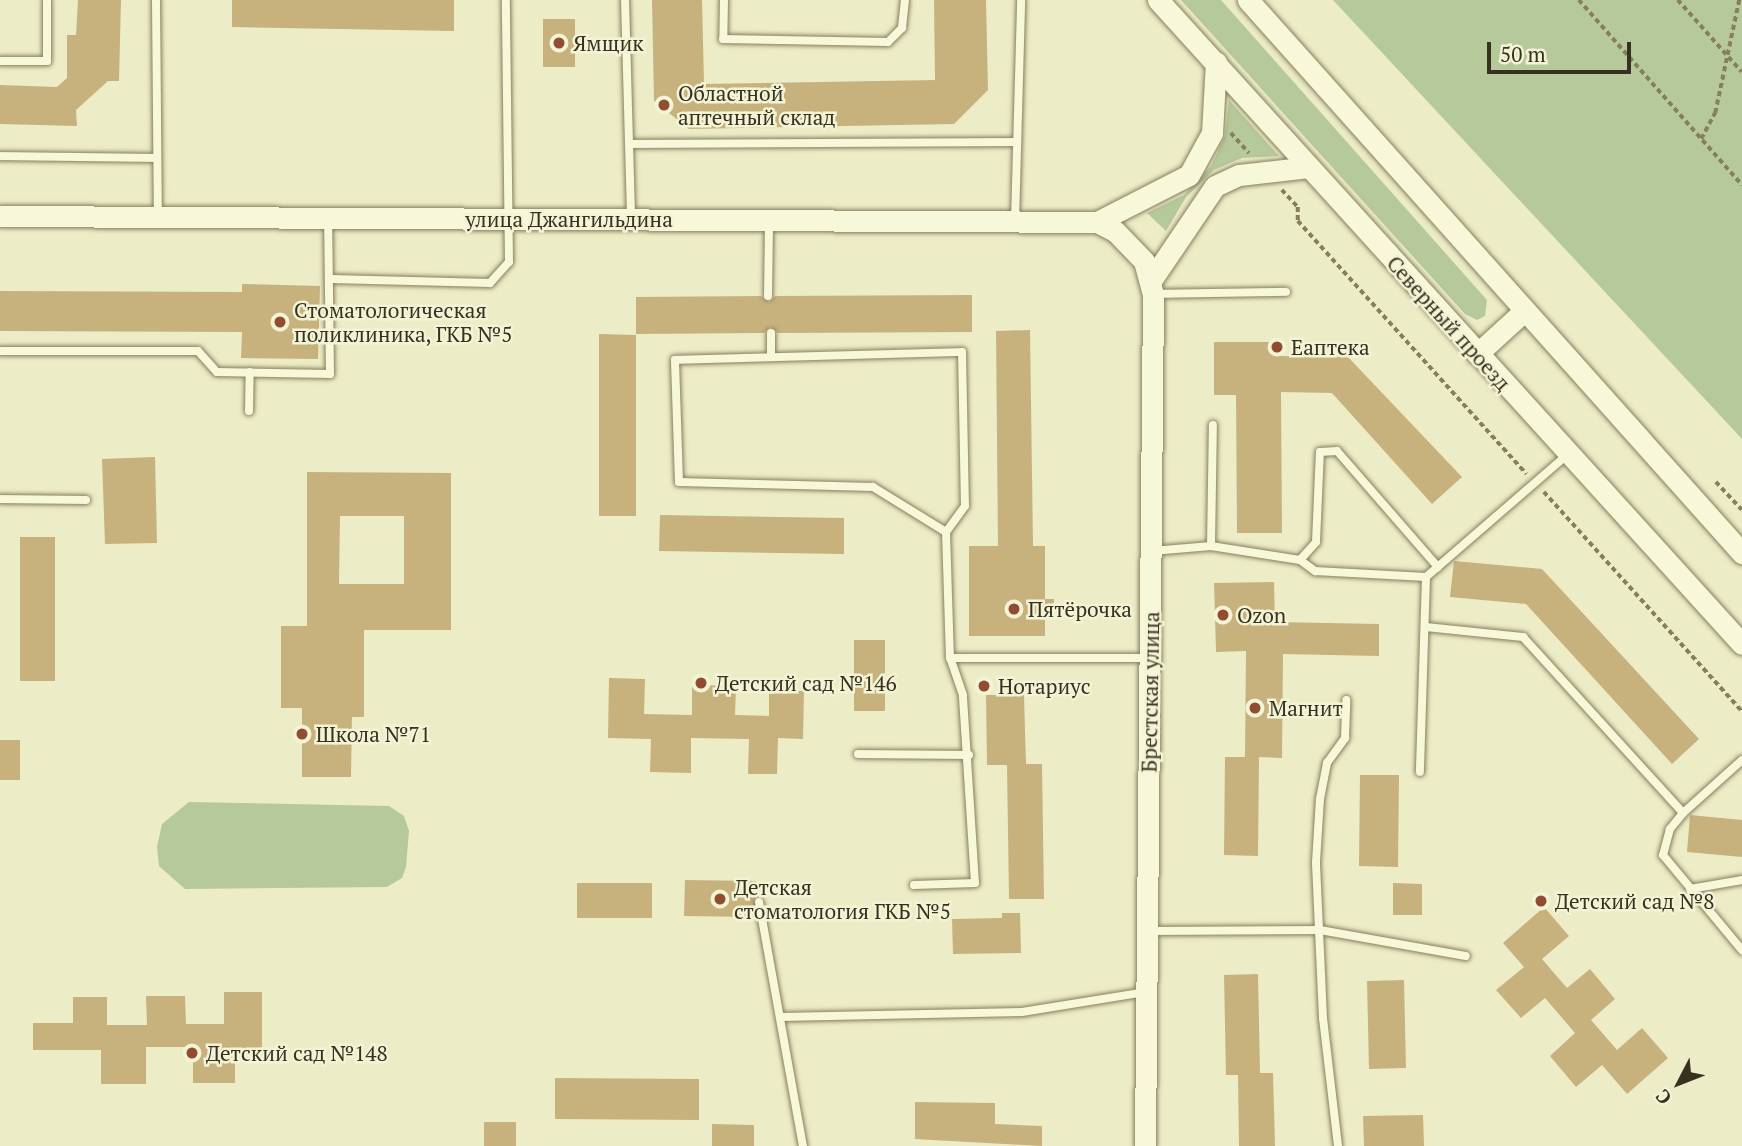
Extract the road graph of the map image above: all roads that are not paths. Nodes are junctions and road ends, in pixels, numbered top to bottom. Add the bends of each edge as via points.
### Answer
1 (47, 0) edge
2 (156, 0) edge
3 (506, 0) edge
4 (625, 0) edge
5 (724, 0) edge
6 (905, 0) edge
7 (1021, 0) edge
8 (1158, 0) edge
9 (1248, 0) edge
10 (0, 61) edge
11 (1216, 62) junction
12 (1017, 142) junction
13 (630, 144) junction
14 (0, 156) edge
15 (156, 158) junction
16 (1308, 167) junction
17 (0, 216) edge
18 (158, 218) junction
19 (328, 218) junction
20 (769, 219) junction
21 (510, 220) junction
22 (632, 220) junction
23 (1015, 222) junction
24 (1097, 222) junction
25 (331, 279) junction
26 (1153, 286) junction
27 (1286, 292) dead end
28 (768, 296) dead end
29 (1523, 312) junction
30 (771, 333) dead end
31 (0, 351) edge
32 (1477, 354) junction
33 (771, 356) junction
34 (250, 372) junction
35 (249, 411) dead end
36 (1213, 425) dead end
37 (1568, 454) junction
38 (0, 499) edge
39 (86, 500) dead end
40 (946, 532) junction
41 (1211, 546) junction
42 (1152, 551) junction
43 (1742, 553) edge
44 (1300, 560) junction
45 (1438, 567) junction
46 (1426, 577) junction
47 (1425, 627) junction
48 (1742, 644) edge
49 (950, 658) junction
50 (1151, 658) junction
51 (1346, 700) dead end
52 (858, 754) dead end
53 (969, 755) junction
54 (1742, 760) edge
55 (1420, 772) dead end
56 (1684, 813) junction
57 (1742, 880) edge
58 (914, 885) dead end
59 (1690, 889) junction
60 (759, 902) dead end
61 (1320, 930) junction
62 (1147, 931) junction
63 (1742, 950) edge
64 (1466, 956) dead end
65 (1146, 992) junction
66 (781, 1017) junction
67 (803, 1146) edge
68 (1145, 1146) edge
69 (1338, 1146) edge

1 - 10 lane via 47,61
2 - 15 lane
3 - 21 lane
4 - 13 lane
5 - 6 lane via 723,39 888,42 902,28
7 - 12 lane
8 - 11 main road, Северный проезд
9 - 29 main road
11 - 16 main road, Северный проезд
11 - 24 main road via 1215,115 1206,149 1189,176
12 - 13 lane
12 - 23 lane
13 - 22 lane
14 - 15 lane
15 - 18 lane
16 - 26 main road via 1264,170 1215,186
16 - 32 main road, Северный проезд
17 - 18 main road, улица Джангильдина
18 - 19 main road, улица Джангильдина
19 - 21 main road, улица Джангильдина
19 - 25 lane
20 - 22 main road, улица Джангильдина
20 - 23 main road, улица Джангильдина
20 - 28 lane
21 - 22 main road, улица Джангильдина
21 - 25 lane via 509,261 490,283
23 - 24 main road, улица Джангильдина
24 - 26 main road via 1132,245
25 - 34 lane via 330,374
26 - 27 lane
26 - 42 main road, Брестская улица
29 - 32 main road
29 - 43 main road
30 - 33 lane
31 - 34 lane via 198,351 217,372
32 - 37 main road, Северный проезд
33 - 40 lane via 962,352 965,506
33 - 40 lane via 676,360 679,482 873,487
34 - 35 lane
36 - 41 lane
37 - 45 lane
37 - 48 main road, Северный проезд
38 - 39 lane
40 - 49 lane
41 - 42 lane
41 - 44 lane
42 - 50 main road, Брестская улица
44 - 45 lane via 1316,542 1320,452 1336,452
44 - 46 lane via 1315,571
45 - 46 lane
46 - 47 lane
47 - 55 lane
47 - 56 lane via 1523,637
49 - 50 lane
49 - 53 lane via 963,695
50 - 62 main road, Брестская улица
51 - 61 lane via 1345,738 1327,763 1320,799
52 - 53 lane
53 - 58 lane via 975,883
54 - 56 lane
56 - 59 lane via 1670,829 1663,855
57 - 59 lane
59 - 63 lane
60 - 66 lane
61 - 62 lane
61 - 64 lane
61 - 69 lane via 1322,1018
62 - 65 main road, Брестская улица
65 - 66 lane via 1022,1012
65 - 68 main road, Брестская улица
66 - 67 lane

